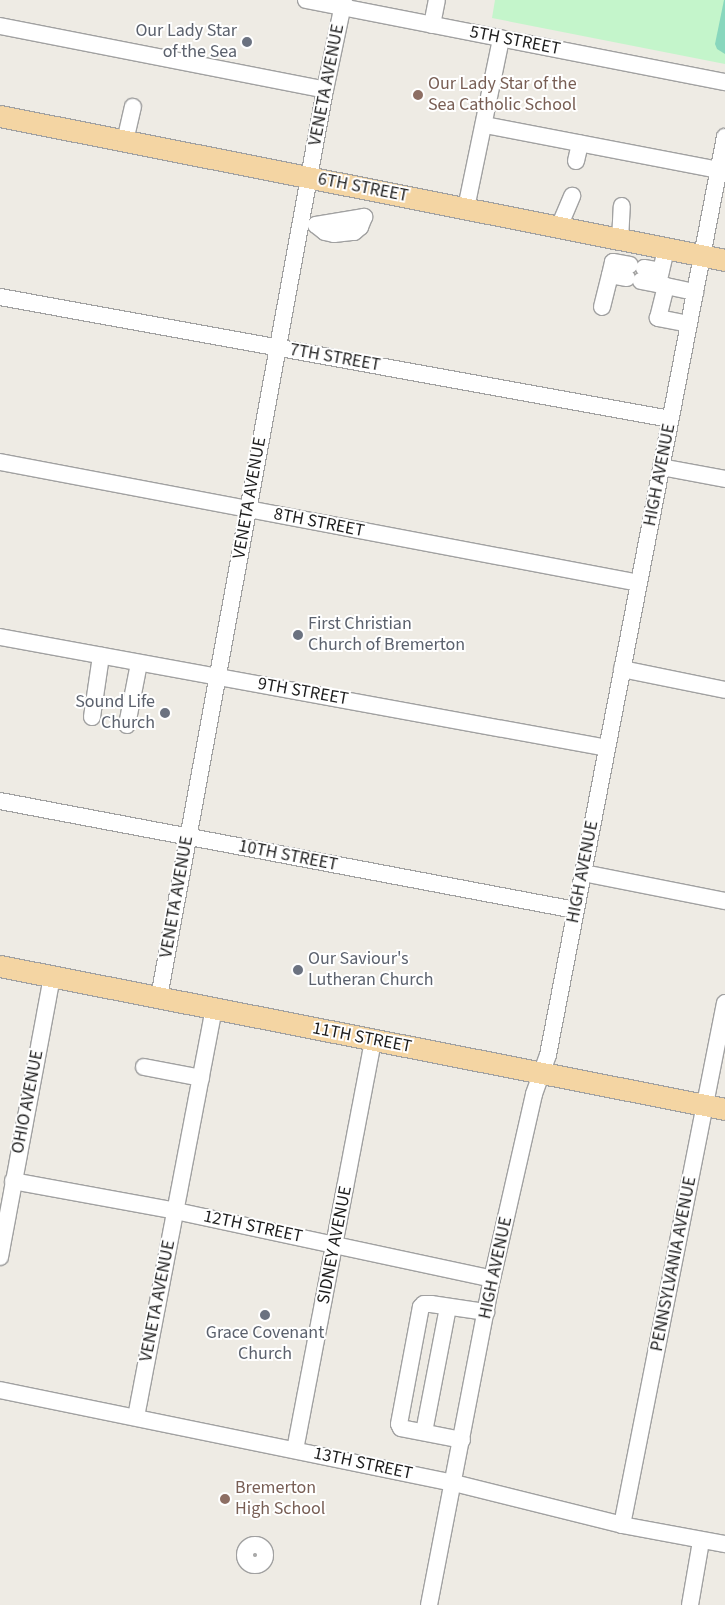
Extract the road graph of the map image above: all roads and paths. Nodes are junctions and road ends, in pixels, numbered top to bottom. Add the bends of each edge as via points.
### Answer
1 (306, 0) edge
2 (437, 0) edge
3 (343, 3) edge
4 (432, 24) junction
5 (0, 26) edge
6 (501, 39) junction
7 (725, 82) edge
8 (325, 90) junction
9 (132, 107) dead end
10 (0, 116) edge
11 (484, 125) junction
12 (725, 137) edge
13 (125, 141) junction
14 (580, 143) junction
15 (576, 161) dead end
16 (722, 171) edge
17 (309, 177) junction
18 (572, 196) dead end
19 (622, 206) dead end
20 (466, 208) junction
21 (558, 227) junction
22 (620, 240) junction
23 (666, 248) junction
24 (702, 255) junction
25 (725, 260) edge
26 (662, 280) junction
27 (695, 292) junction
28 (0, 297) edge
29 (602, 307) dead end
30 (689, 324) junction
31 (278, 347) junction
32 (670, 419) junction
33 (0, 462) edge
34 (661, 467) junction
35 (725, 479) edge
36 (248, 509) junction
37 (639, 583) junction
38 (0, 637) edge
39 (101, 656) junction
40 (140, 663) junction
41 (622, 669) junction
42 (217, 677) junction
43 (725, 690) edge
44 (92, 717) dead end
45 (128, 725) dead end
46 (607, 748) junction
47 (0, 801) edge
48 (188, 837) junction
49 (583, 873) junction
50 (725, 901) edge
51 (575, 910) junction
52 (0, 966) edge
53 (52, 976) junction
54 (159, 997) junction
55 (725, 1003) edge
56 (214, 1008) junction
57 (373, 1040) junction
58 (144, 1067) dead end
59 (540, 1073) junction
60 (201, 1078) junction
61 (716, 1107) edge
62 (13, 1181) junction
63 (176, 1211) junction
64 (335, 1245) junction
65 (0, 1257) edge
66 (492, 1279) junction
67 (448, 1307) junction
68 (486, 1312) junction
69 (0, 1390) edge
70 (136, 1417) junction
71 (424, 1432) junction
72 (462, 1440) junction
73 (295, 1450) junction
74 (454, 1483) junction
75 (622, 1525) junction
76 (702, 1541) junction
77 (725, 1544) edge
78 (429, 1605) edge
79 (690, 1605) edge

1 - 3 street, 5TH STREET
2 - 4 street
3 - 4 street, 5TH STREET
3 - 8 street, VENETA AVENUE
4 - 6 street, 5TH STREET
5 - 8 street
6 - 7 street, 5TH STREET
6 - 11 street
8 - 17 street, VENETA AVENUE
9 - 13 street
10 - 13 main road, 6TH STREET
11 - 14 street
11 - 20 street
12 - 16 street, HIGH AVENUE
13 - 17 main road, 6TH STREET
14 - 15 street
14 - 16 street
16 - 24 street, HIGH AVENUE
17 - 20 main road, 6TH STREET
17 - 31 street, VENETA AVENUE
18 - 21 street
19 - 22 street
20 - 21 main road, 6TH STREET
21 - 22 main road, 6TH STREET
22 - 23 main road, 6TH STREET
23 - 24 main road, 6TH STREET
23 - 26 street
24 - 25 main road, 6TH STREET
24 - 27 street, HIGH AVENUE
26 - 27 street
26 - 29 street via 636,273 610,275
26 - 30 street via 658,318
27 - 30 street, HIGH AVENUE
28 - 31 street, 7TH STREET
30 - 32 street, HIGH AVENUE
31 - 32 street, 7TH STREET
31 - 36 street, VENETA AVENUE
32 - 34 street, HIGH AVENUE
33 - 36 street, 8TH STREET
34 - 35 street
34 - 37 street, HIGH AVENUE
36 - 37 street, 8TH STREET
36 - 42 street, VENETA AVENUE
37 - 41 street, HIGH AVENUE
38 - 39 street, 9TH STREET
39 - 40 street, 9TH STREET
39 - 44 street
40 - 42 street, 9TH STREET
40 - 45 street
41 - 43 street
41 - 46 street, HIGH AVENUE
42 - 46 street, 9TH STREET
42 - 48 street, VENETA AVENUE
46 - 49 street, HIGH AVENUE
47 - 48 street, 10TH STREET
48 - 51 street, 10TH STREET
48 - 54 street, VENETA AVENUE
49 - 50 street
49 - 51 street, HIGH AVENUE
51 - 59 street, HIGH AVENUE via 548,1055
52 - 53 main road, 11TH STREET
53 - 54 main road, 11TH STREET
53 - 62 street, OHIO AVENUE
54 - 56 main road, 11TH STREET
55 - 61 street, PENNSYLVANIA AVENUE
56 - 57 main road, 11TH STREET
56 - 60 street, VENETA AVENUE
57 - 59 main road, 11TH STREET
57 - 64 street, SIDNEY AVENUE
58 - 60 street
59 - 61 main road, 11TH STREET
59 - 66 street, HIGH AVENUE
60 - 63 street, VENETA AVENUE
61 - 75 street, PENNSYLVANIA AVENUE
62 - 63 street, 12TH STREET
62 - 65 street, OHIO AVENUE
63 - 64 street, 12TH STREET
63 - 70 street, VENETA AVENUE
64 - 66 street, 12TH STREET
64 - 73 street, SIDNEY AVENUE
66 - 68 street, HIGH AVENUE
67 - 68 street
67 - 71 street
67 - 71 street via 424,1304 421,1307 399,1424 401,1428
68 - 72 street, HIGH AVENUE
69 - 70 street, 13TH STREET
70 - 73 street, 13TH STREET
71 - 72 street
72 - 74 street, HIGH AVENUE
73 - 74 street, 13TH STREET
74 - 75 street, 13TH STREET
74 - 78 street, HIGH AVENUE
75 - 76 street, 13TH STREET
76 - 77 street, 13TH STREET
76 - 79 street

